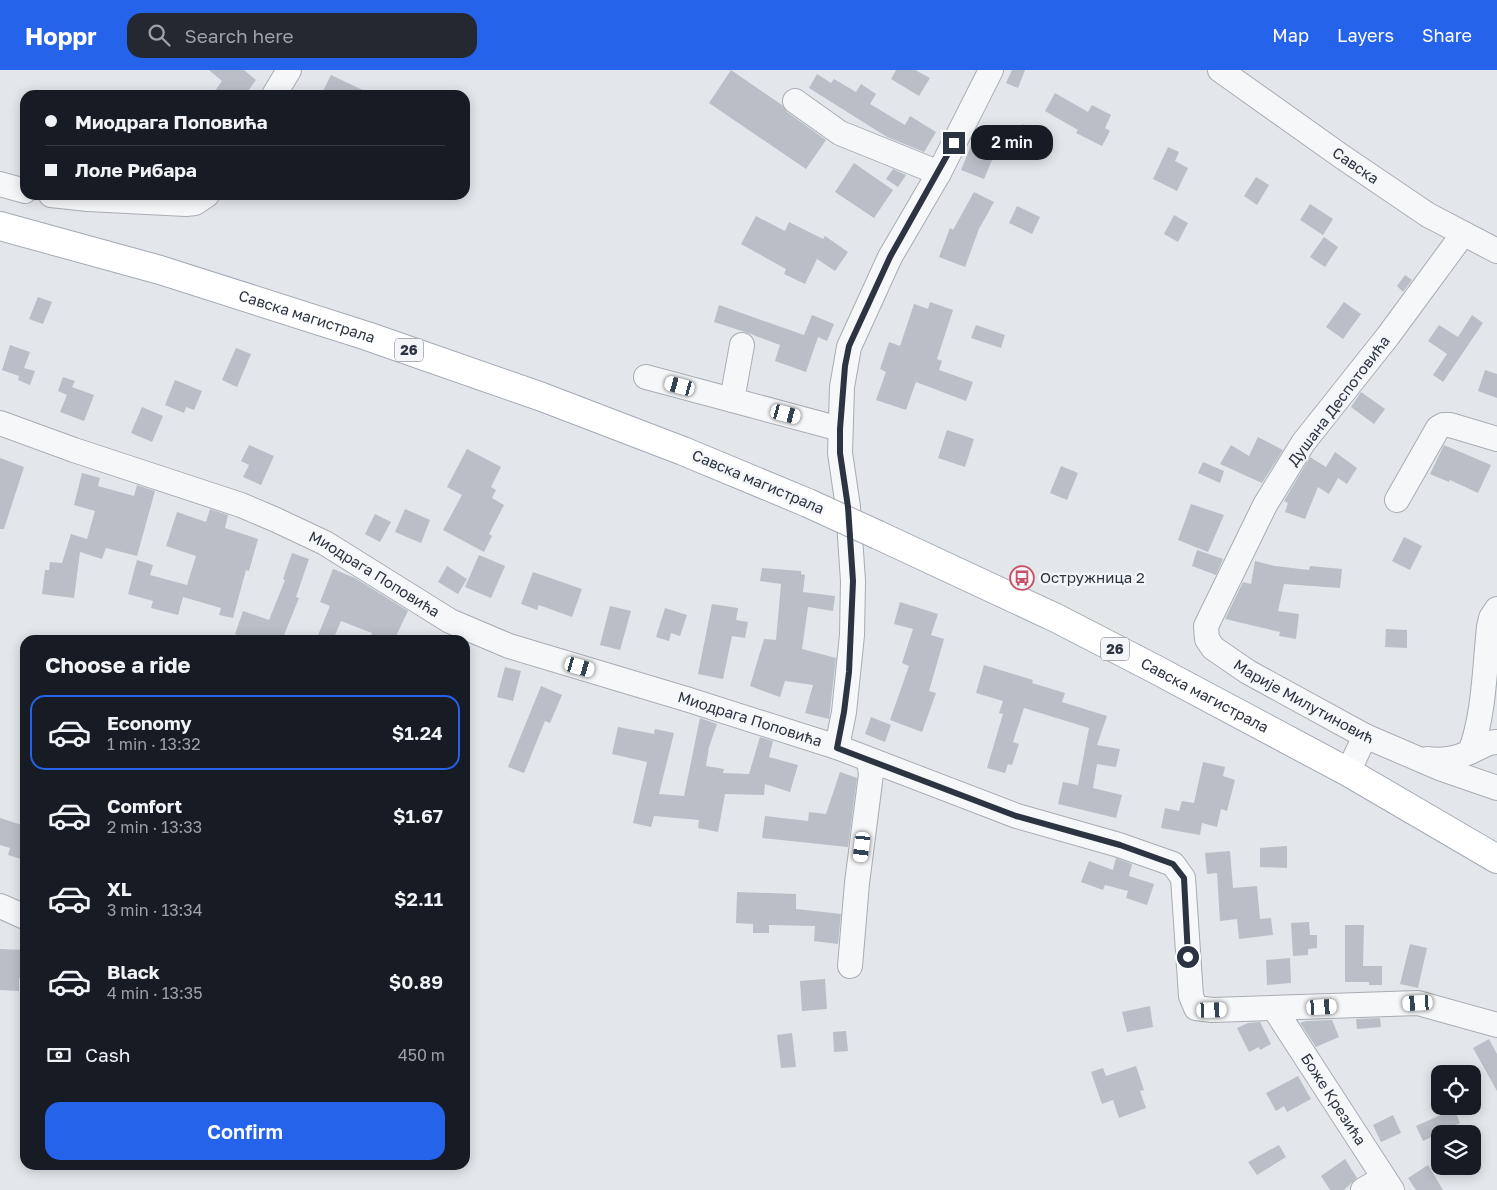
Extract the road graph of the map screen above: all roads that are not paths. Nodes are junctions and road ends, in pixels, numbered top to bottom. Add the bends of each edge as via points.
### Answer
1 (289, 70) edge
2 (991, 70) edge
3 (1220, 70) edge
4 (277, 90) edge
5 (794, 101) dead end
6 (939, 173) junction
7 (0, 184) edge
8 (20, 189) edge
9 (108, 200) edge
10 (200, 200) edge
11 (0, 226) edge
12 (1463, 234) junction
13 (1497, 251) edge
14 (742, 345) dead end
15 (646, 377) dead end
16 (732, 400) junction
17 (0, 423) edge
18 (840, 429) junction
19 (1497, 439) edge
20 (1397, 500) dead end
21 (1497, 609) edge
22 (1205, 632) joint
23 (1365, 736) junction
24 (1497, 742) edge
25 (837, 748) junction
26 (1470, 752) junction
27 (1415, 758) junction
28 (869, 760) junction
29 (1348, 772) junction
30 (1497, 788) edge
31 (1497, 859) edge
32 (0, 906) edge
33 (20, 915) edge
34 (850, 966) dead end
35 (1274, 1008) junction
36 (1497, 1025) edge
37 (1388, 1184) edge
38 (1363, 1190) edge

1 - 4 street
2 - 6 street
3 - 12 street, Савска via 1428,215
5 - 6 street via 840,133
6 - 18 street via 890,257 849,346
7 - 8 street
9 - 10 street via 186,204
11 - 29 main road, Савска магистрала / 26, bridge via 160,270 376,339 551,400 683,451 808,503 1056,618
12 - 13 street, Савска
12 - 22 street, Душана Деспотовића via 1388,336 1303,442 1265,505
14 - 16 street
15 - 16 street
16 - 18 street
17 - 25 street, Миодрага Поповића via 274,519 325,543 450,620 509,646
18 - 25 street via 853,581 852,635
19 - 20 street via 1450,425 1438,428
21 - 26 street via 1491,618 1478,719
22 - 23 street, Марије Милутиновић via 1213,648 1248,672
23 - 27 street, Марије Милутиновић
23 - 29 street
24 - 26 street, Марије Милутиновић
25 - 28 street, Миодрага Поповића
26 - 27 street, Марије Милутиновић via 1439,761
27 - 30 street, Марије Милутиновић
28 - 34 street via 871,774
28 - 35 street, Миодрага Поповића via 1016,816 1120,845 1173,864 1184,878 1191,996 1196,1008
29 - 31 main road, Савска магистрала / 26
32 - 33 street
35 - 36 street, Миодрага Поповића via 1418,1003
35 - 37 street, Боже Крезића
37 - 38 street

